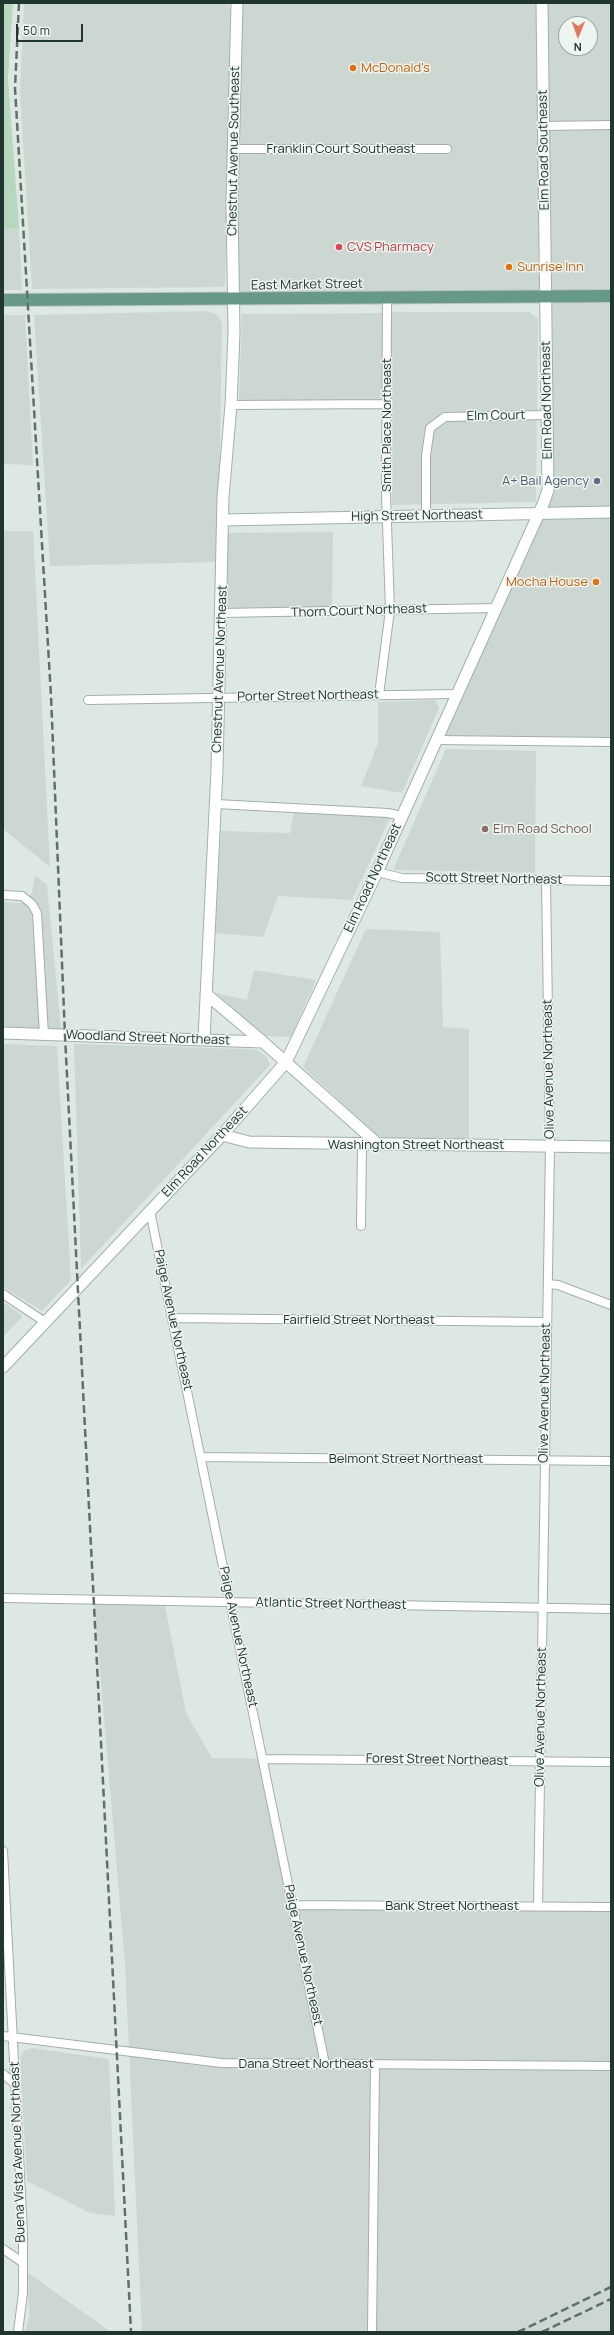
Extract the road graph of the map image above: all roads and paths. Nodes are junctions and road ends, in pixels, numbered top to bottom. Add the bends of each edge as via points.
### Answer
1 (238, 3) edge
2 (542, 3) edge
3 (611, 125) edge
4 (544, 126) junction
5 (234, 149) junction
6 (447, 149) dead end
7 (546, 296) junction
8 (611, 296) edge
9 (387, 298) junction
10 (3, 300) edge
11 (233, 300) junction
12 (386, 404) junction
13 (231, 405) junction
14 (547, 415) junction
15 (611, 512) edge
16 (537, 514) junction
17 (426, 516) junction
18 (388, 517) junction
19 (224, 520) junction
20 (496, 608) junction
21 (390, 610) junction
22 (222, 613) junction
23 (379, 694) junction
24 (456, 694) junction
25 (219, 699) junction
26 (88, 700) dead end
27 (436, 740) junction
28 (611, 742) edge
29 (216, 804) junction
30 (402, 816) junction
31 (377, 872) junction
32 (546, 880) junction
33 (611, 881) edge
34 (3, 895) edge
35 (206, 994) junction
36 (3, 1033) edge
37 (44, 1035) junction
38 (204, 1039) junction
39 (263, 1042) junction
40 (286, 1062) junction
41 (222, 1135) junction
42 (362, 1145) junction
43 (379, 1145) junction
44 (550, 1146) junction
45 (611, 1147) edge
46 (150, 1211) junction
47 (361, 1226) dead end
48 (548, 1284) junction
49 (3, 1294) edge
50 (611, 1305) edge
51 (173, 1318) junction
52 (45, 1322) junction
53 (546, 1322) junction
54 (3, 1367) edge
55 (201, 1457) junction
56 (545, 1460) junction
57 (611, 1461) edge
58 (3, 1598) edge
59 (231, 1602) junction
60 (542, 1608) junction
61 (611, 1609) edge
62 (263, 1759) junction
63 (540, 1761) junction
64 (611, 1762) edge
65 (3, 1851) edge
66 (4, 1886) edge
67 (293, 1905) junction
68 (538, 1906) junction
69 (611, 1907) edge
70 (3, 2036) edge
71 (14, 2037) junction
72 (325, 2064) junction
73 (375, 2065) junction
74 (611, 2066) edge
75 (3, 2074) edge
76 (15, 2084) junction
77 (3, 2249) edge
78 (22, 2262) junction
79 (18, 2332) edge
80 (372, 2332) edge

1 - 5 street, Chestnut Avenue Southeast
2 - 4 street, Elm Road Southeast
3 - 4 street
4 - 7 street, Elm Road Southeast
5 - 6 street, Franklin Court Southeast
5 - 11 street, Chestnut Avenue Southeast
7 - 8 main road, East Market Street
7 - 9 main road, East Market Street
7 - 14 street, Elm Road Northeast
9 - 11 main road, East Market Street
9 - 12 street, Smith Place Northeast
10 - 11 main road, East Market Street
11 - 13 street, Chestnut Avenue Northeast
12 - 13 street
12 - 18 street, Smith Place Northeast
13 - 19 street, Chestnut Avenue Northeast via 223,497
14 - 16 street, Elm Road Northeast via 548,490
14 - 17 street, Elm Court via 445,417 430,428 426,456
15 - 16 street, High Street Northeast
16 - 17 street, High Street Northeast
16 - 20 street, Elm Road Northeast
17 - 18 street, High Street Northeast
18 - 19 street, High Street Northeast
18 - 21 street, Smith Place Northeast
19 - 22 street, Chestnut Avenue Northeast
20 - 21 street, Thorn Court Northeast
20 - 24 street, Elm Road Northeast
21 - 22 street, Thorn Court Northeast
21 - 23 street, Smith Place Northeast
22 - 25 street, Chestnut Avenue Northeast
23 - 24 street, Porter Street Northeast
23 - 25 street, Porter Street Northeast
24 - 27 street, Elm Road Northeast
25 - 26 street, Porter Street Northeast
25 - 29 street, Chestnut Avenue Northeast
27 - 28 street
27 - 30 street, Elm Road Northeast
29 - 30 street via 388,812
29 - 35 street, Chestnut Avenue Northeast
30 - 31 street, Elm Road Northeast
31 - 32 street, Scott Street Northeast via 402,878
31 - 40 street, Elm Road Northeast
32 - 33 street, Scott Street Northeast
32 - 44 street, Olive Avenue Northeast
34 - 37 street via 22,896 32,904 37,913
35 - 38 street, Chestnut Avenue Northeast
35 - 39 street
36 - 37 street, Woodland Street Northeast
37 - 38 street, Woodland Street Northeast
38 - 39 street, Woodland Street Northeast
39 - 40 street
40 - 41 street, Elm Road Northeast
40 - 43 street
41 - 42 street, Washington Street Northeast via 249,1142
41 - 46 street, Elm Road Northeast
42 - 43 street, Washington Street Northeast
42 - 47 street
43 - 44 street, Washington Street Northeast
44 - 45 street, Washington Street Northeast
44 - 48 street, Olive Avenue Northeast
46 - 51 street, Paige Avenue Northeast
46 - 52 street, Elm Road Northeast
48 - 50 street via 558,1285
48 - 53 street, Olive Avenue Northeast
49 - 52 street
51 - 53 street, Fairfield Street Northeast
51 - 55 street, Paige Avenue Northeast
52 - 54 street, Elm Road Northeast
53 - 56 street, Olive Avenue Northeast
55 - 56 street, Belmont Street Northeast
55 - 59 street, Paige Avenue Northeast
56 - 57 street, Belmont Street Northeast
56 - 60 street, Olive Avenue Northeast
58 - 59 street, Atlantic Street Northeast
59 - 60 street, Atlantic Street Northeast
59 - 62 street, Paige Avenue Northeast
60 - 61 street, Atlantic Street Northeast
60 - 63 street, Olive Avenue Northeast
62 - 63 street, Forest Street Northeast
62 - 67 street, Paige Avenue Northeast
63 - 64 street, Forest Street Northeast
63 - 68 street, Olive Avenue Northeast
65 - 66 street, Buena Vista Avenue Northeast
66 - 71 street, Buena Vista Avenue Northeast
67 - 68 street, Bank Street Northeast
67 - 72 street, Paige Avenue Northeast
68 - 69 street, Bank Street Northeast
70 - 71 street, Dana Street Northeast
71 - 72 street, Dana Street Northeast via 209,2063
71 - 76 street, Buena Vista Avenue Northeast
72 - 73 street, Dana Street Northeast
73 - 74 street, Dana Street Northeast
73 - 80 street
75 - 76 street
76 - 78 street, Buena Vista Avenue Northeast
77 - 78 street
78 - 79 street, Buena Vista Avenue Northeast via 23,2293

